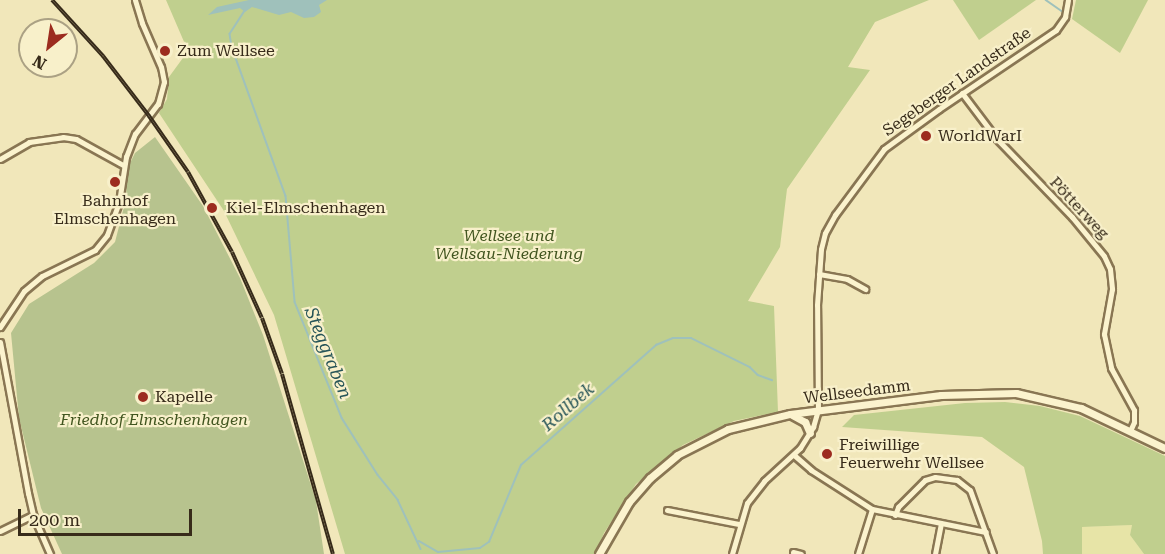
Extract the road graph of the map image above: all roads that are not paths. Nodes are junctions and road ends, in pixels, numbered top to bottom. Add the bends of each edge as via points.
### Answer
1 (135, 0) edge
2 (1068, 0) edge
3 (962, 93) junction
4 (0, 159) edge
5 (123, 165) junction
6 (819, 274) junction
7 (865, 290) dead end
8 (1, 324) edge
9 (0, 342) edge
10 (818, 410) junction
11 (790, 414) junction
12 (1130, 431) junction
13 (810, 433) junction
14 (1165, 448) edge
15 (794, 455) junction
16 (872, 509) junction
17 (667, 510) dead end
18 (895, 514) junction
19 (33, 515) junction
20 (739, 524) junction
21 (940, 524) junction
22 (0, 531) edge
23 (986, 532) junction
24 (793, 552) dead end
25 (50, 554) edge
26 (599, 554) edge
27 (732, 554) edge
28 (801, 554) edge
29 (858, 554) edge
30 (935, 554) edge
31 (993, 554) edge

1 - 5 street via 163,75 163,92 156,108 135,134
2 - 3 street, Segeberger Landstraße via 1061,24
3 - 6 street, Segeberger Landstraße via 894,141 874,160 825,233
3 - 12 street, Pötterweg via 996,138 1104,256 1112,289 1104,334 1111,368 1134,410
4 - 5 street via 29,142 63,137 76,139
5 - 8 street via 119,202 107,235 95,249 42,276 24,291
6 - 7 street via 848,279
6 - 10 street, Segeberger Landstraße
9 - 19 street
10 - 11 main road, Wellseedamm
10 - 12 main road, Wellseedamm via 941,395 1006,392 1067,403
10 - 13 street, Segeberger Landstraße
11 - 13 main road via 805,422
11 - 26 main road, Wellseedamm via 728,429 677,455 628,502
12 - 14 main road, Wellseedamm
13 - 15 street, Segeberger Landstraße
15 - 16 street
15 - 20 street, Segeberger Landstraße via 754,492
16 - 18 street
16 - 29 street
17 - 20 street
18 - 21 street
18 - 23 street via 925,480 957,480 970,490
19 - 22 street
19 - 25 street
20 - 27 street, Segeberger Landstraße
21 - 23 street
21 - 30 street
23 - 31 street
24 - 28 street

